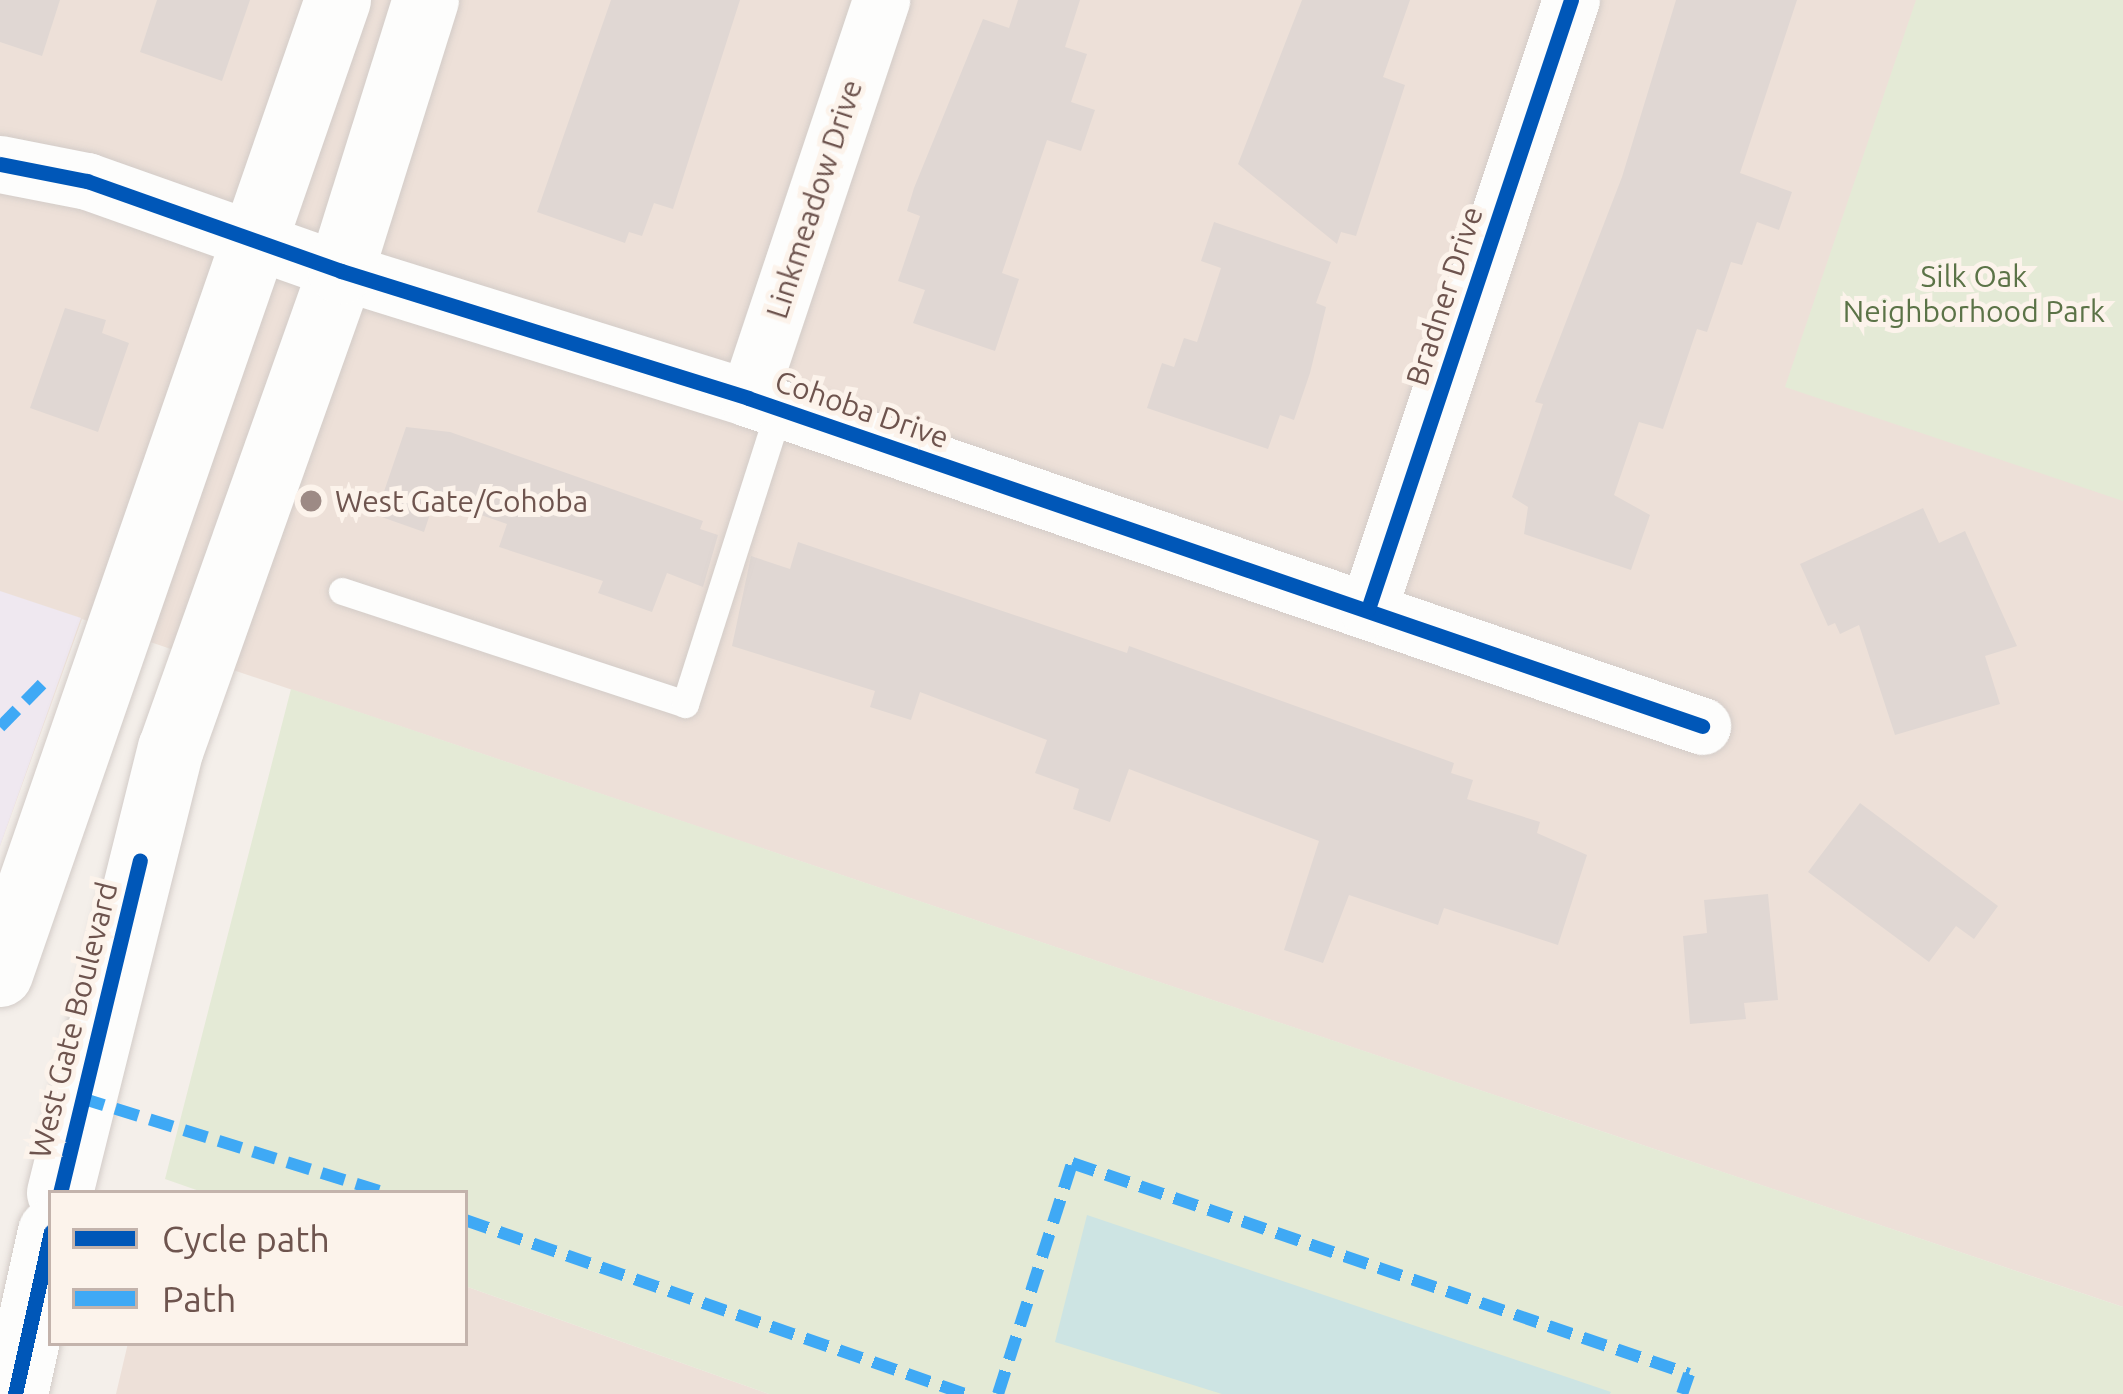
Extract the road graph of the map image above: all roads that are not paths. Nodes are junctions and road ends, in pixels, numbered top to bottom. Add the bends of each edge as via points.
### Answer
1 (338, 0) edge
2 (426, 0) edge
3 (881, 0) edge
4 (1571, 0) edge
5 (0, 164) edge
6 (257, 241) junction
7 (341, 271) junction
8 (763, 404) junction
9 (342, 591) dead end
10 (1368, 609) junction
11 (1702, 726) dead end
12 (0, 974) edge
13 (61, 1190) edge
14 (48, 1246) edge
15 (15, 1394) edge

1 - 6 main road
2 - 7 main road, West Gate Boulevard
3 - 8 street, Linkmeadow Drive
4 - 10 street, Bradner Drive
5 - 6 street, Cohoba Drive via 86,181
6 - 7 street, Cohoba Drive
6 - 12 main road
7 - 8 street, Cohoba Drive
7 - 13 main road, West Gate Boulevard via 171,749
8 - 9 lane via 685,704
8 - 10 street, Cohoba Drive
10 - 11 street, Cohoba Drive
14 - 15 main road

